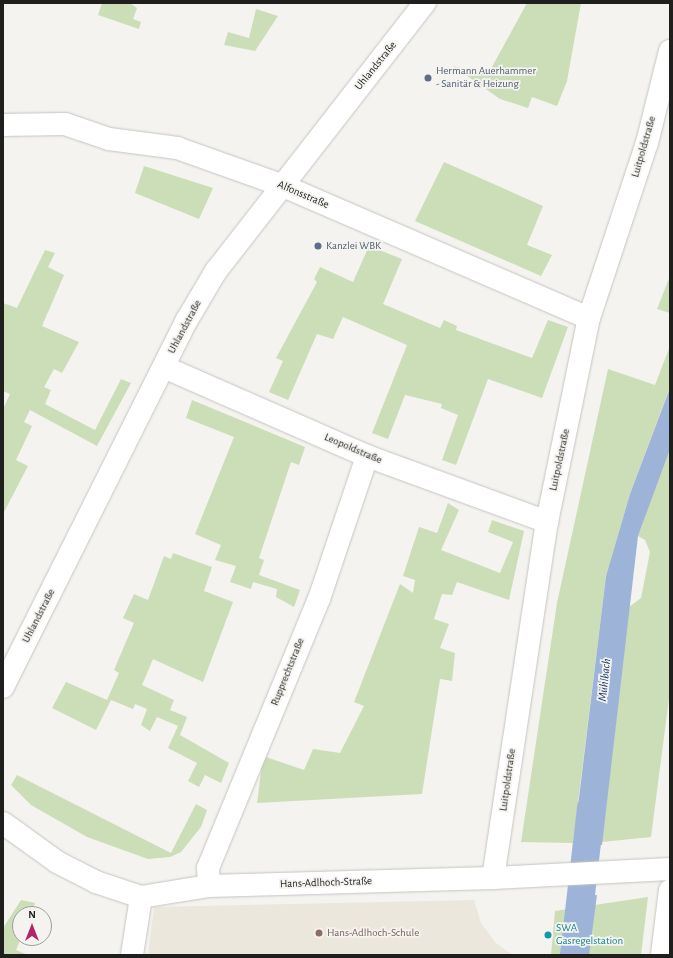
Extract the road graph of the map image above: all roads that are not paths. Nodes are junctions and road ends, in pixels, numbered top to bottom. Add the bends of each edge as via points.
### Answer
1 (425, 3) edge
2 (670, 51) edge
3 (3, 125) edge
4 (281, 185) junction
5 (589, 318) junction
6 (164, 367) junction
7 (367, 456) junction
8 (547, 522) junction
9 (3, 687) edge
10 (3, 823) edge
11 (670, 868) edge
12 (494, 878) junction
13 (209, 886) junction
14 (670, 890) edge
15 (141, 897) junction
16 (132, 955) edge
17 (662, 955) edge

1 - 4 street, Uhlandstraße
2 - 5 street, Luitpoldstraße via 647,143
3 - 4 street, Alfonsstraße via 65,124 109,139 177,148
4 - 5 street, Alfonsstraße
4 - 6 street, Uhlandstraße via 216,271
5 - 8 street, Luitpoldstraße
6 - 7 street, Leopoldstraße
6 - 9 street, Uhlandstraße
7 - 8 street, Leopoldstraße
7 - 13 street, Rupprechtstraße via 318,599 208,868
8 - 12 street, Luitpoldstraße
10 - 15 street, Hans-Adlhoch-Straße via 57,862 96,882
11 - 12 street, Hans-Adlhoch-Straße
12 - 13 street, Hans-Adlhoch-Straße
13 - 15 street, Hans-Adlhoch-Straße
14 - 17 street
15 - 16 street

